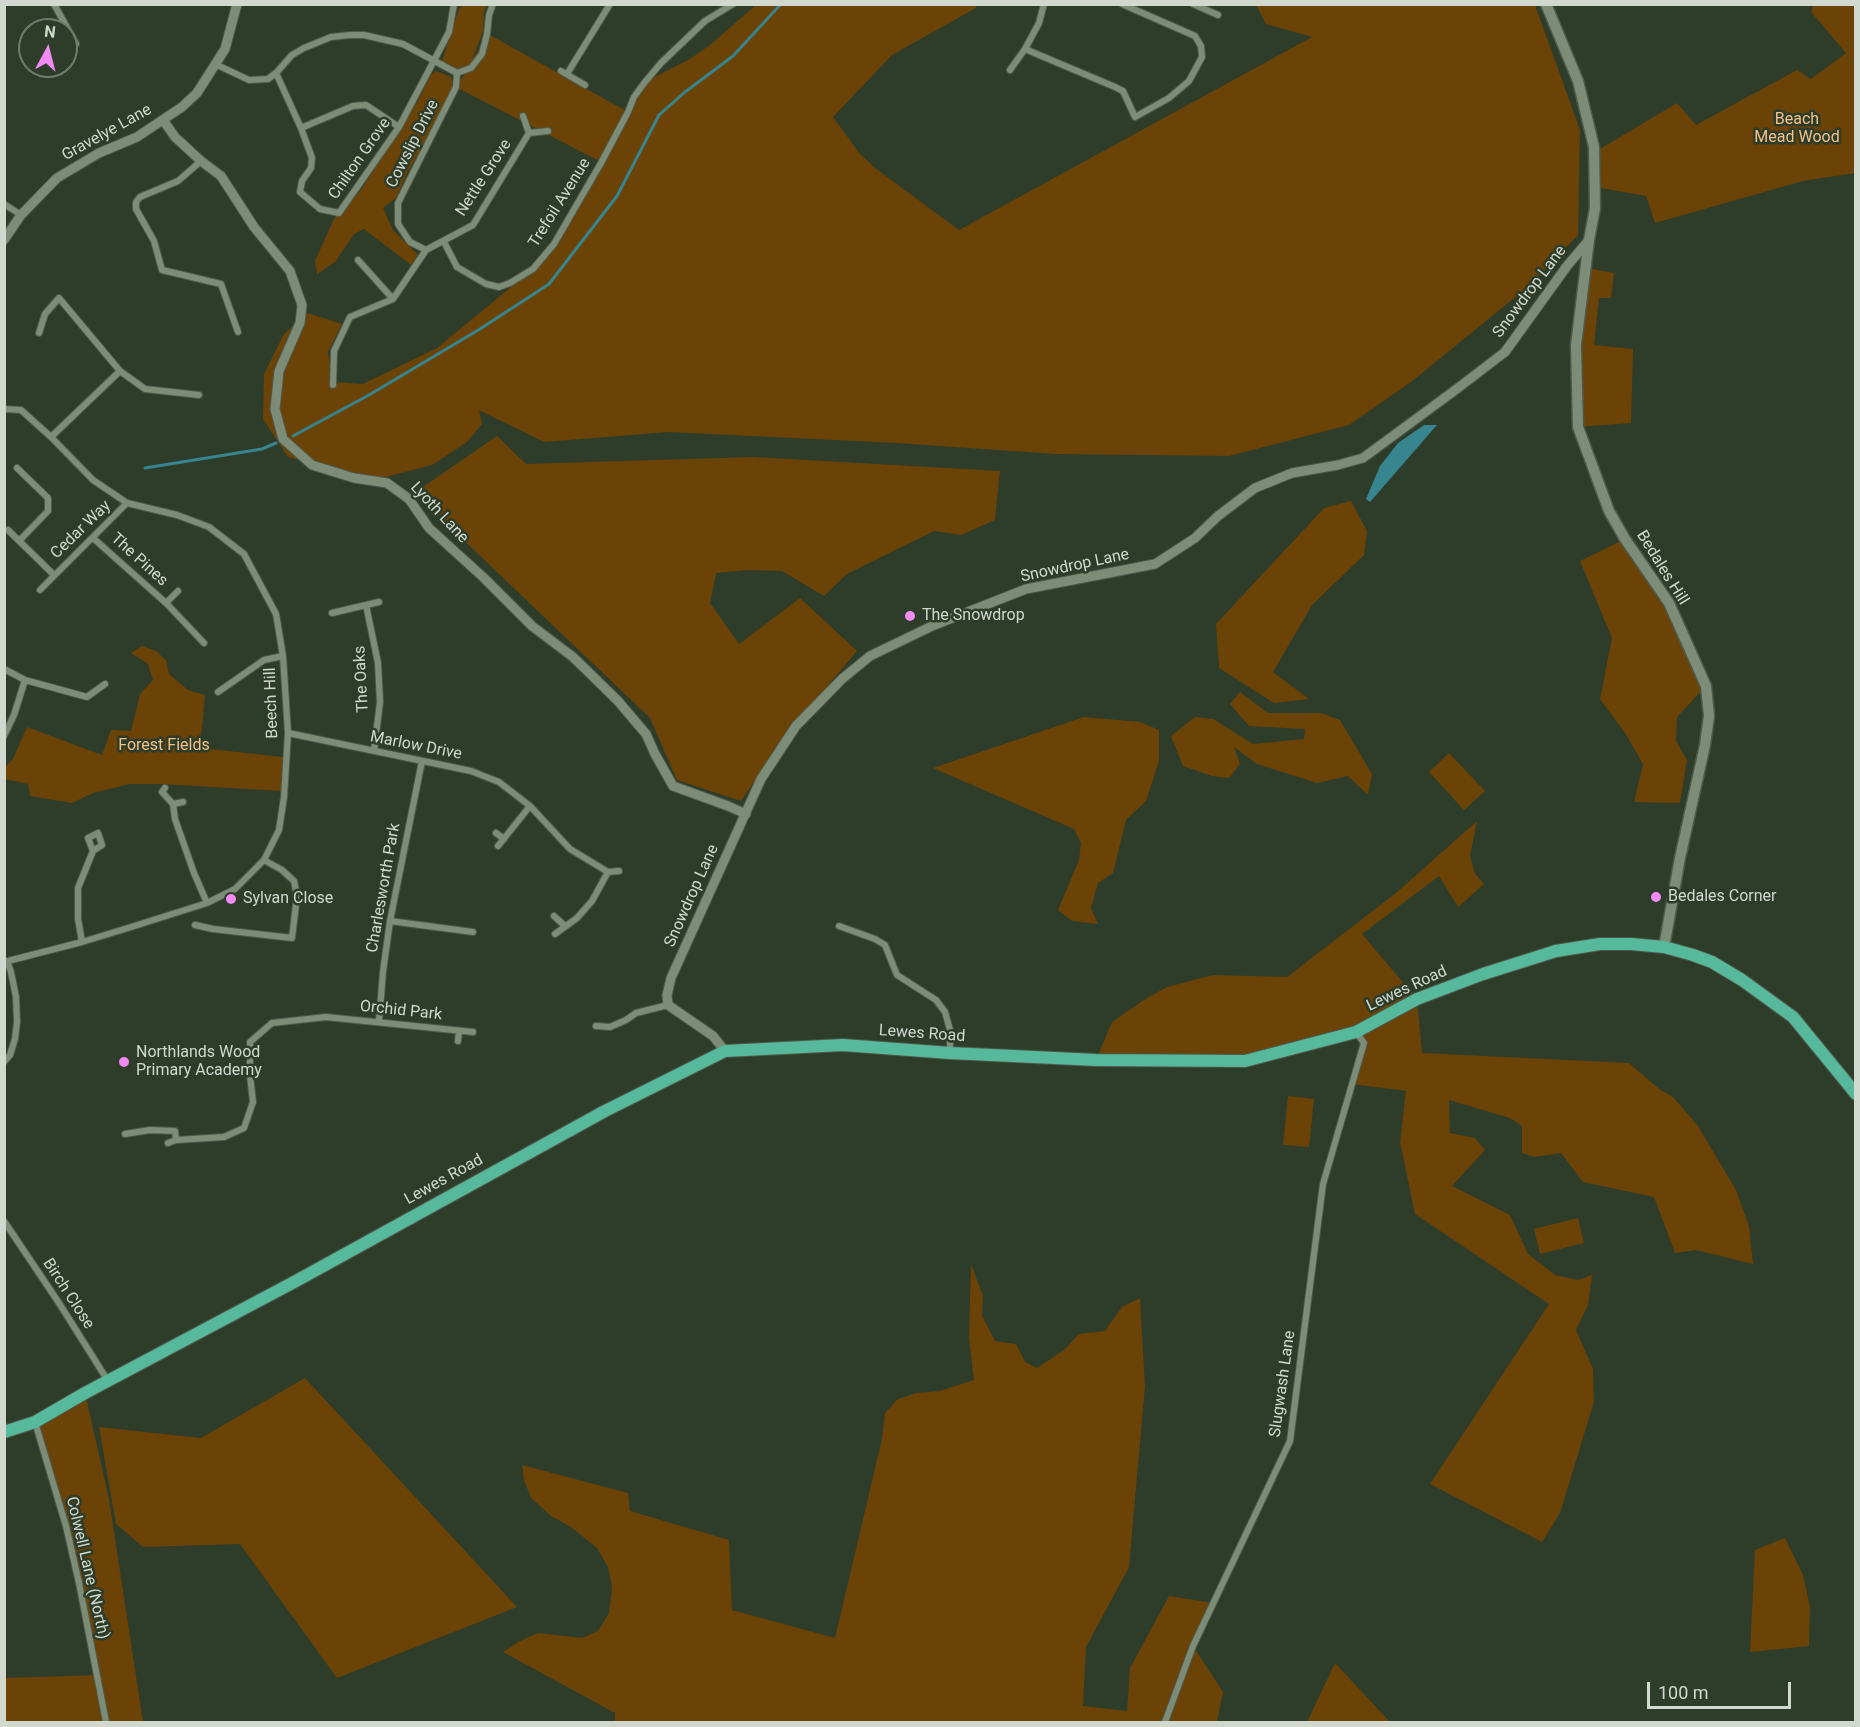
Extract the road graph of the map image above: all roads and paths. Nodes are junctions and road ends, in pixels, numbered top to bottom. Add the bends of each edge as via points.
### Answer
1 (54, 4) edge
2 (237, 4) edge
3 (454, 4) edge
4 (493, 4) edge
5 (610, 4) edge
6 (733, 4) edge
7 (1044, 4) edge
8 (1122, 4) edge
9 (1193, 4) edge
10 (1546, 4) edge
11 (1218, 15) dead end
12 (62, 18) edge
13 (1025, 49) junction
14 (434, 62) junction
15 (215, 64) junction
16 (1010, 70) dead end
17 (276, 73) junction
18 (457, 73) junction
19 (585, 85) dead end
20 (523, 116) dead end
21 (163, 120) junction
22 (399, 127) junction
23 (301, 128) junction
24 (548, 131) dead end
25 (529, 133) junction
26 (201, 161) junction
27 (4, 204) edge
28 (19, 219) junction
29 (4, 240) edge
30 (1589, 240) junction
31 (444, 242) junction
32 (426, 250) junction
33 (358, 260) dead end
34 (226, 277) dead end
35 (221, 284) junction
36 (393, 299) junction
37 (39, 333) dead end
38 (238, 333) dead end
39 (120, 370) junction
40 (333, 385) dead end
41 (199, 395) dead end
42 (4, 409) edge
43 (51, 437) junction
44 (17, 468) dead end
45 (127, 503) junction
46 (8, 530) dead end
47 (93, 538) junction
48 (19, 541) junction
49 (54, 575) junction
50 (40, 590) dead end
51 (178, 591) dead end
52 (379, 602) dead end
53 (166, 603) junction
54 (366, 605) junction
55 (332, 613) dead end
56 (204, 642) dead end
57 (284, 656) junction
58 (4, 669) edge
59 (25, 680) junction
60 (105, 684) dead end
61 (218, 692) dead end
62 (288, 732) junction
63 (4, 736) edge
64 (374, 751) junction
65 (422, 760) junction
66 (165, 788) dead end
67 (183, 802) dead end
68 (173, 804) junction
69 (530, 806) junction
70 (746, 814) junction
71 (496, 833) dead end
72 (504, 839) junction
73 (498, 846) dead end
74 (93, 851) dead end
75 (264, 860) junction
76 (619, 871) dead end
77 (608, 872) junction
78 (207, 903) junction
79 (554, 916) dead end
80 (390, 921) junction
81 (195, 925) dead end
82 (565, 926) junction
83 (839, 926) dead end
84 (473, 932) dead end
85 (555, 934) dead end
86 (82, 942) junction
87 (1664, 947) junction
88 (6, 962) edge
89 (668, 1005) junction
90 (379, 1021) junction
91 (596, 1026) dead end
92 (459, 1031) junction
93 (473, 1032) dead end
94 (1356, 1032) junction
95 (458, 1041) dead end
96 (725, 1051) junction
97 (950, 1053) junction
98 (4, 1062) edge
99 (1856, 1094) edge
100 (125, 1134) dead end
101 (176, 1140) junction
102 (168, 1143) dead end
103 (4, 1221) edge
104 (109, 1381) junction
105 (35, 1422) junction
106 (4, 1432) edge
107 (106, 1722) edge
108 (1165, 1722) edge

1 - 12 street
2 - 15 street, Gravelye Lane via 225,49
3 - 14 street, Chilton Grove via 449,32
4 - 18 street via 482,54 471,68
5 - 19 street via 564,73
6 - 31 street, Trefoil Avenue via 705,21 661,63 634,97 554,244 533,269 499,287 486,285 457,267
7 - 13 street
8 - 13 street via 1195,36 1201,46 1202,57 1190,81 1135,117 1123,92 1115,87
9 - 11 street
10 - 30 main road, Bedales Hill via 1578,81 1594,147 1595,208
13 - 16 street
14 - 17 street via 404,44 350,35 331,37 304,48
14 - 18 street
14 - 22 street, Chilton Grove
15 - 17 street via 249,80 268,79
15 - 21 street, Gravelye Lane via 197,93
17 - 23 street, Chilton Grove
18 - 32 street, Cowslip Drive via 456,87 398,203 398,224 410,242
20 - 25 street, Nettle Grove
21 - 26 street, Lyoth Lane
21 - 28 street, Gravelye Lane via 137,138 99,153 57,178
22 - 23 street via 366,105 353,106
22 - 23 street, Chilton Grove via 339,213 320,208 300,192 312,158
24 - 25 street, Nettle Grove
25 - 31 street, Nettle Grove via 473,225
26 - 35 street via 177,181 140,197 136,209 154,241 162,270
26 - 70 street, Lyoth Lane via 221,176 254,227 290,271 302,305 300,323 279,371 275,409 283,439 312,465 387,483 409,499 429,528 618,701 646,735 673,786
27 - 28 street
28 - 29 street, Gravelye Lane
30 - 70 street, Snowdrop Lane via 1505,352 1363,458 1292,473 1254,488 1195,538 1155,564 1026,589 932,626 870,656 796,726 761,779
30 - 87 main road, Bedales Hill via 1576,345 1578,427 1609,511 1669,603 1706,686 1706,745
31 - 32 street, Nettle Grove
32 - 36 street
33 - 36 street
34 - 35 street
35 - 38 street
36 - 40 street via 350,317 334,351
37 - 39 street via 45,314 59,298
39 - 41 street via 145,389
39 - 43 street
42 - 43 street, Beech Hill via 21,410
43 - 45 street, Beech Hill via 93,480
44 - 48 street via 48,498 48,511
45 - 47 street, Cedar Way
45 - 57 street, Beech Hill via 209,526 244,554 276,614
46 - 48 street, Cedar Way
47 - 49 street, Cedar Way
47 - 53 street, The Pines
48 - 49 street, Cedar Way
49 - 50 street, Cedar Way
51 - 53 street, The Pines
52 - 54 street
53 - 56 street, The Pines
54 - 55 street
54 - 64 street, The Oaks via 378,663 380,702
57 - 61 street via 264,660
57 - 62 street, Beech Hill
58 - 59 street
59 - 60 street via 87,697
59 - 63 street
62 - 64 street, Marlow Drive
62 - 75 street, Beech Hill via 279,830
64 - 65 street, Marlow Drive
65 - 69 street, Marlow Drive via 499,782
65 - 80 street, Charlesworth Park
66 - 68 street via 162,792
67 - 68 street
68 - 78 street
69 - 72 street
69 - 77 street, Marlow Drive via 570,849
70 - 89 street, Snowdrop Lane via 671,978
71 - 72 street
72 - 73 street
74 - 86 street via 78,888
75 - 78 street, Beech Hill via 236,889
75 - 81 street via 294,881 297,896 292,938
76 - 77 street
77 - 82 street via 592,901
78 - 86 street, Beech Hill
79 - 82 street
80 - 84 street
80 - 90 street, Charlesworth Park
82 - 85 street
83 - 97 street via 885,945 897,975 936,1000 945,1012 950,1030
86 - 88 street, Beech Hill
87 - 94 highway, Lewes Road via 1600,944 1556,951 1417,999
87 - 99 highway, Lewes Road via 1712,962 1786,1011
88 - 98 street via 16,998 17,1022
89 - 91 street via 636,1013 610,1027
89 - 96 street via 713,1036
90 - 92 street, Orchid Park
90 - 101 street, Orchid Park via 326,1017 272,1023 250,1042 253,1102 244,1128 224,1137
92 - 93 street, Orchid Park
92 - 95 street
94 - 97 highway, Lewes Road via 1245,1061 1096,1060
94 - 108 street, Slugwash Lane via 1364,1043 1323,1184 1290,1441 1192,1646
96 - 97 highway, Lewes Road via 843,1045
96 - 104 highway, Lewes Road via 605,1111
100 - 101 street via 175,1131
101 - 102 street
103 - 104 street, Birch Close
104 - 105 highway, Lewes Road
105 - 106 highway, Lewes Road
105 - 107 street, Colwell Lane (North) via 66,1526

